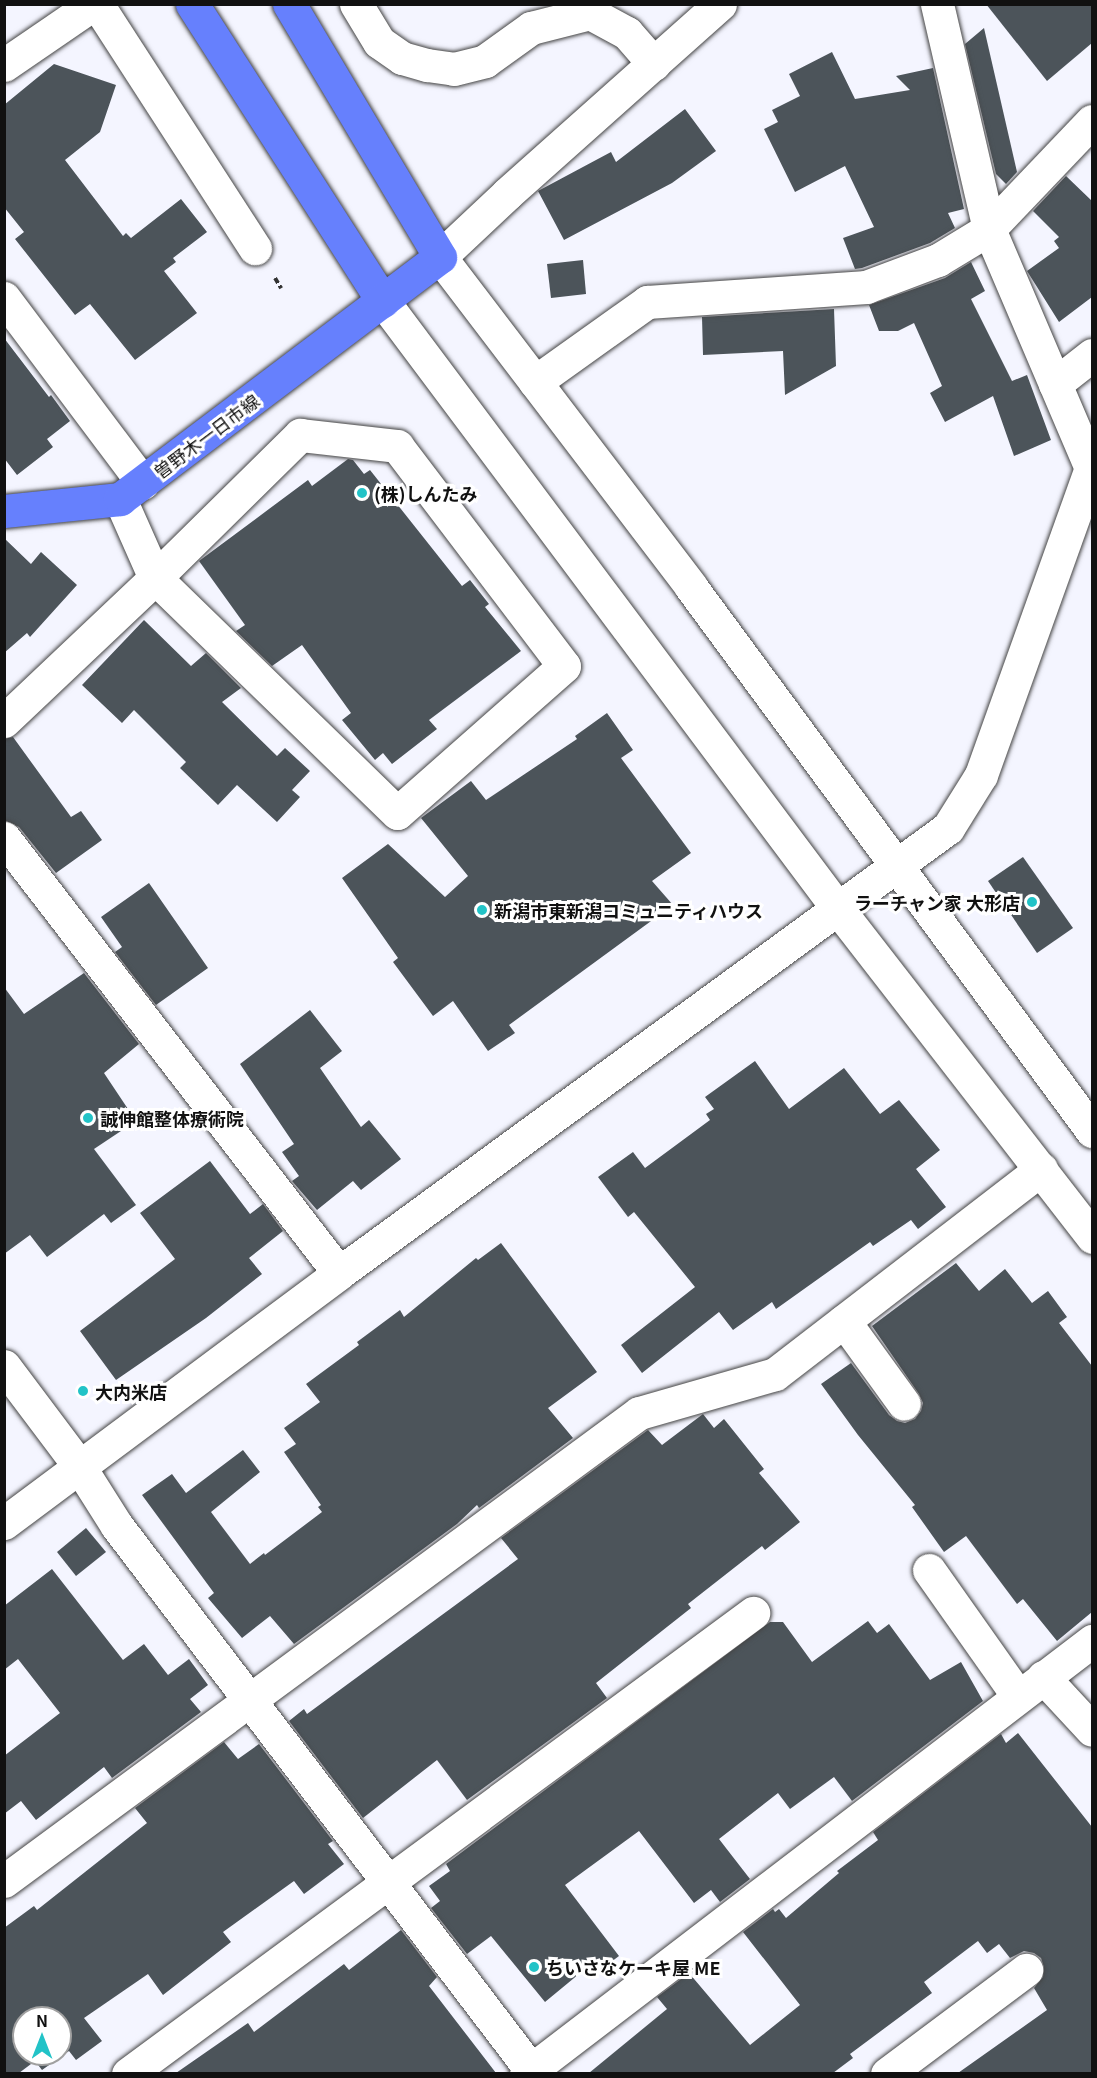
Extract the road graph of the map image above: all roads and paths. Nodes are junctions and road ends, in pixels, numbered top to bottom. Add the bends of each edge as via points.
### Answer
1 (95, 4) edge
2 (192, 4) edge
3 (289, 4) edge
4 (356, 4) edge
5 (720, 4) edge
6 (937, 4) edge
7 (654, 64) junction
8 (4, 65) edge
9 (1092, 121) edge
10 (989, 229) junction
11 (255, 248) dead end
12 (440, 257) junction
13 (4, 298) edge
14 (383, 301) junction
15 (1092, 355) edge
16 (535, 382) junction
17 (1055, 384) junction
18 (1091, 471) edge
19 (132, 491) junction
20 (4, 511) edge
21 (155, 578) junction
22 (4, 721) edge
23 (4, 838) edge
24 (896, 868) junction
25 (838, 909) junction
26 (1092, 1131) edge
27 (1041, 1169) junction
28 (1092, 1237) edge
29 (339, 1273) junction
30 (844, 1321) junction
31 (4, 1366) edge
32 (904, 1404) dead end
33 (79, 1466) junction
34 (4, 1522) edge
35 (929, 1570) dead end
36 (753, 1613) dead end
37 (1092, 1641) edge
38 (1031, 1687) junction
39 (251, 1701) junction
40 (1092, 1730) edge
41 (4, 1881) edge
42 (391, 1882) junction
43 (1026, 1970) dead end
44 (530, 2072) edge
45 (128, 2073) edge
46 (886, 2073) edge

1 - 8 street
1 - 11 street
2 - 14 main road
3 - 12 main road
4 - 7 street via 379,42 402,58 427,65 454,69 485,61 531,28 590,13 627,33
5 - 7 street
6 - 10 street
7 - 12 street
9 - 10 street
10 - 16 street via 938,260 866,287 647,302
10 - 17 street
12 - 14 main road, 曽野木一日市線
12 - 16 street
13 - 19 street
14 - 19 main road, 曽野木一日市線
14 - 25 street
15 - 17 street
16 - 24 street via 691,586
17 - 18 street
18 - 24 street via 981,775 948,828
19 - 20 main road
19 - 21 street
21 - 21 street via 397,813 564,666 397,446 300,435
21 - 22 street
23 - 29 street
24 - 25 street
24 - 26 street
25 - 27 street
25 - 29 street
27 - 28 street
27 - 30 street
29 - 33 street
30 - 32 street
30 - 39 street via 776,1374 639,1413
31 - 33 street
33 - 34 street
33 - 39 street via 117,1526
35 - 38 street
36 - 42 street
37 - 38 street
38 - 40 street
38 - 44 street
39 - 41 street
39 - 42 street
42 - 44 street
42 - 45 street
43 - 46 street

